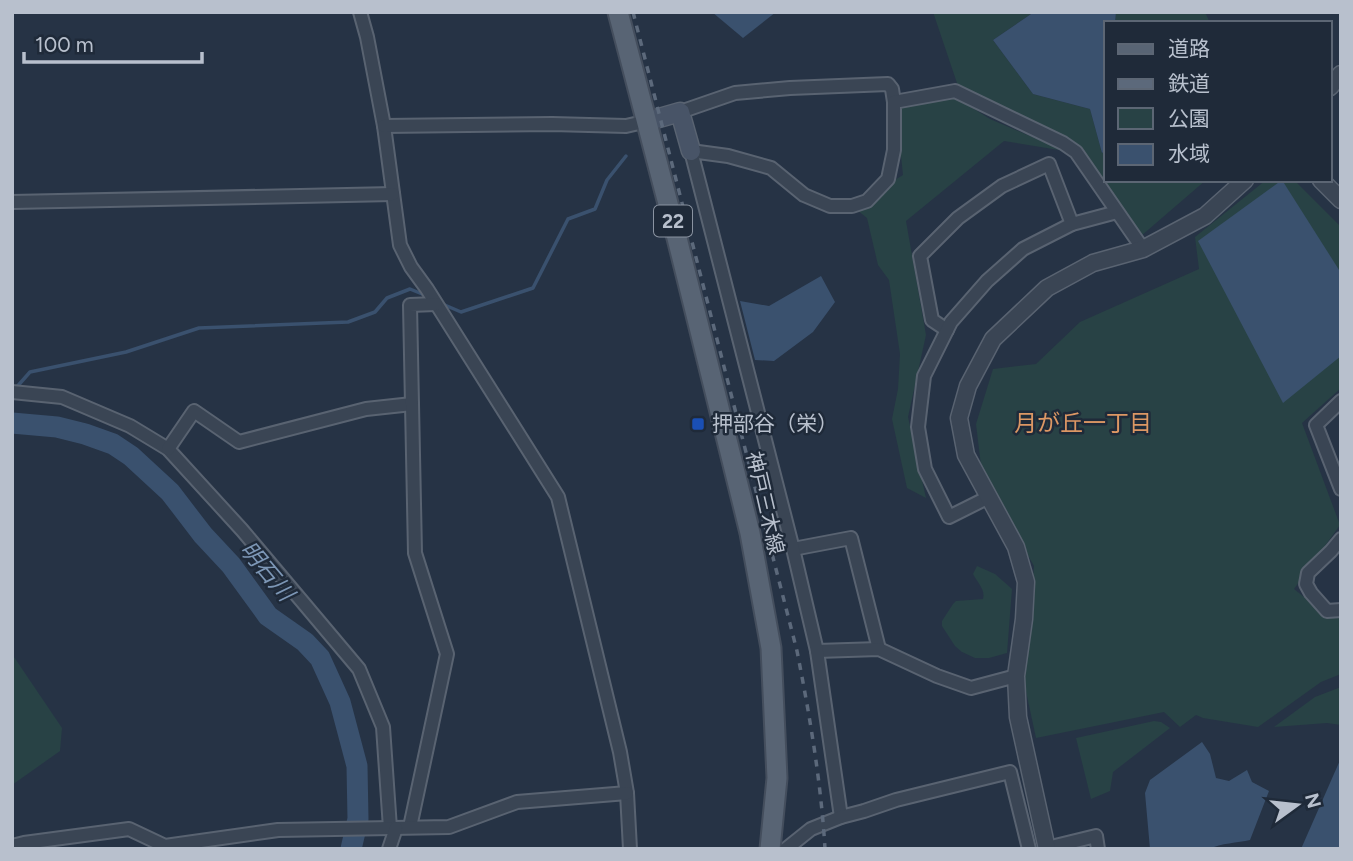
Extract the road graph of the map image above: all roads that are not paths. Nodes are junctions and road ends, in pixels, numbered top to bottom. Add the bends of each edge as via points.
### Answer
1 (360, 12) edge
2 (618, 12) edge
3 (894, 102) junction
4 (680, 111) junction
5 (649, 121) junction
6 (384, 126) junction
7 (691, 151) junction
8 (1243, 182) edge
9 (1323, 182) edge
10 (393, 194) junction
11 (1341, 200) edge
12 (12, 202) edge
13 (1117, 212) junction
14 (1072, 224) junction
15 (1143, 248) junction
16 (436, 304) junction
17 (947, 330) junction
18 (12, 393) edge
19 (1341, 401) edge
20 (412, 404) junction
21 (168, 449) junction
22 (1341, 489) edge
23 (989, 497) junction
24 (1341, 539) edge
25 (793, 549) junction
26 (1341, 610) edge
27 (879, 649) junction
28 (817, 650) junction
29 (1016, 676) junction
30 (626, 793) junction
31 (841, 817) junction
32 (399, 828) junction
33 (228, 843) edge
34 (12, 846) edge
35 (1047, 848) edge
36 (389, 849) edge
37 (630, 849) edge
38 (770, 849) edge
39 (786, 849) edge
40 (1029, 849) edge
41 (1098, 849) edge

1 - 6 street
2 - 5 main road, 神戸三木線 / 22
3 - 4 street via 888,84 790,88 735,93
3 - 7 street via 894,150 888,179 867,201 852,206 830,206 804,195 771,168
3 - 13 street via 954,91 1063,143 1076,152
4 - 5 main road
4 - 7 main road
5 - 6 street via 626,126
5 - 38 main road, 神戸三木線 / 22 via 750,533 771,648 777,779
6 - 10 street
7 - 25 street
8 - 15 street via 1205,216
9 - 11 street
10 - 12 street
10 - 16 street via 400,245
13 - 14 street
13 - 15 street
14 - 17 street via 1023,249 987,281
14 - 17 street via 1049,164 1002,186 958,218 920,256 932,320
15 - 23 street via 1093,263 1047,288 993,339 968,386 959,418 966,455
16 - 20 street via 410,305
16 - 30 street via 558,497
17 - 23 street via 924,376 918,427 925,469 949,517
18 - 21 street via 62,397 130,426
19 - 22 street via 1315,425
20 - 21 street via 366,409 239,442 194,411
20 - 32 street via 415,552 447,654
21 - 32 street via 359,669 383,727
23 - 29 street via 1016,547 1027,582
24 - 26 street via 1308,573 1306,584 1327,611
25 - 27 street via 851,538
25 - 28 street
27 - 28 street
27 - 29 street via 971,688
28 - 31 street
29 - 35 street via 1018,717
30 - 32 street via 517,802 449,827
30 - 37 street
31 - 39 street via 811,829
31 - 40 street via 1010,772
32 - 33 street via 278,830
32 - 36 street
33 - 34 street via 165,846 129,829
35 - 41 street via 1096,836

